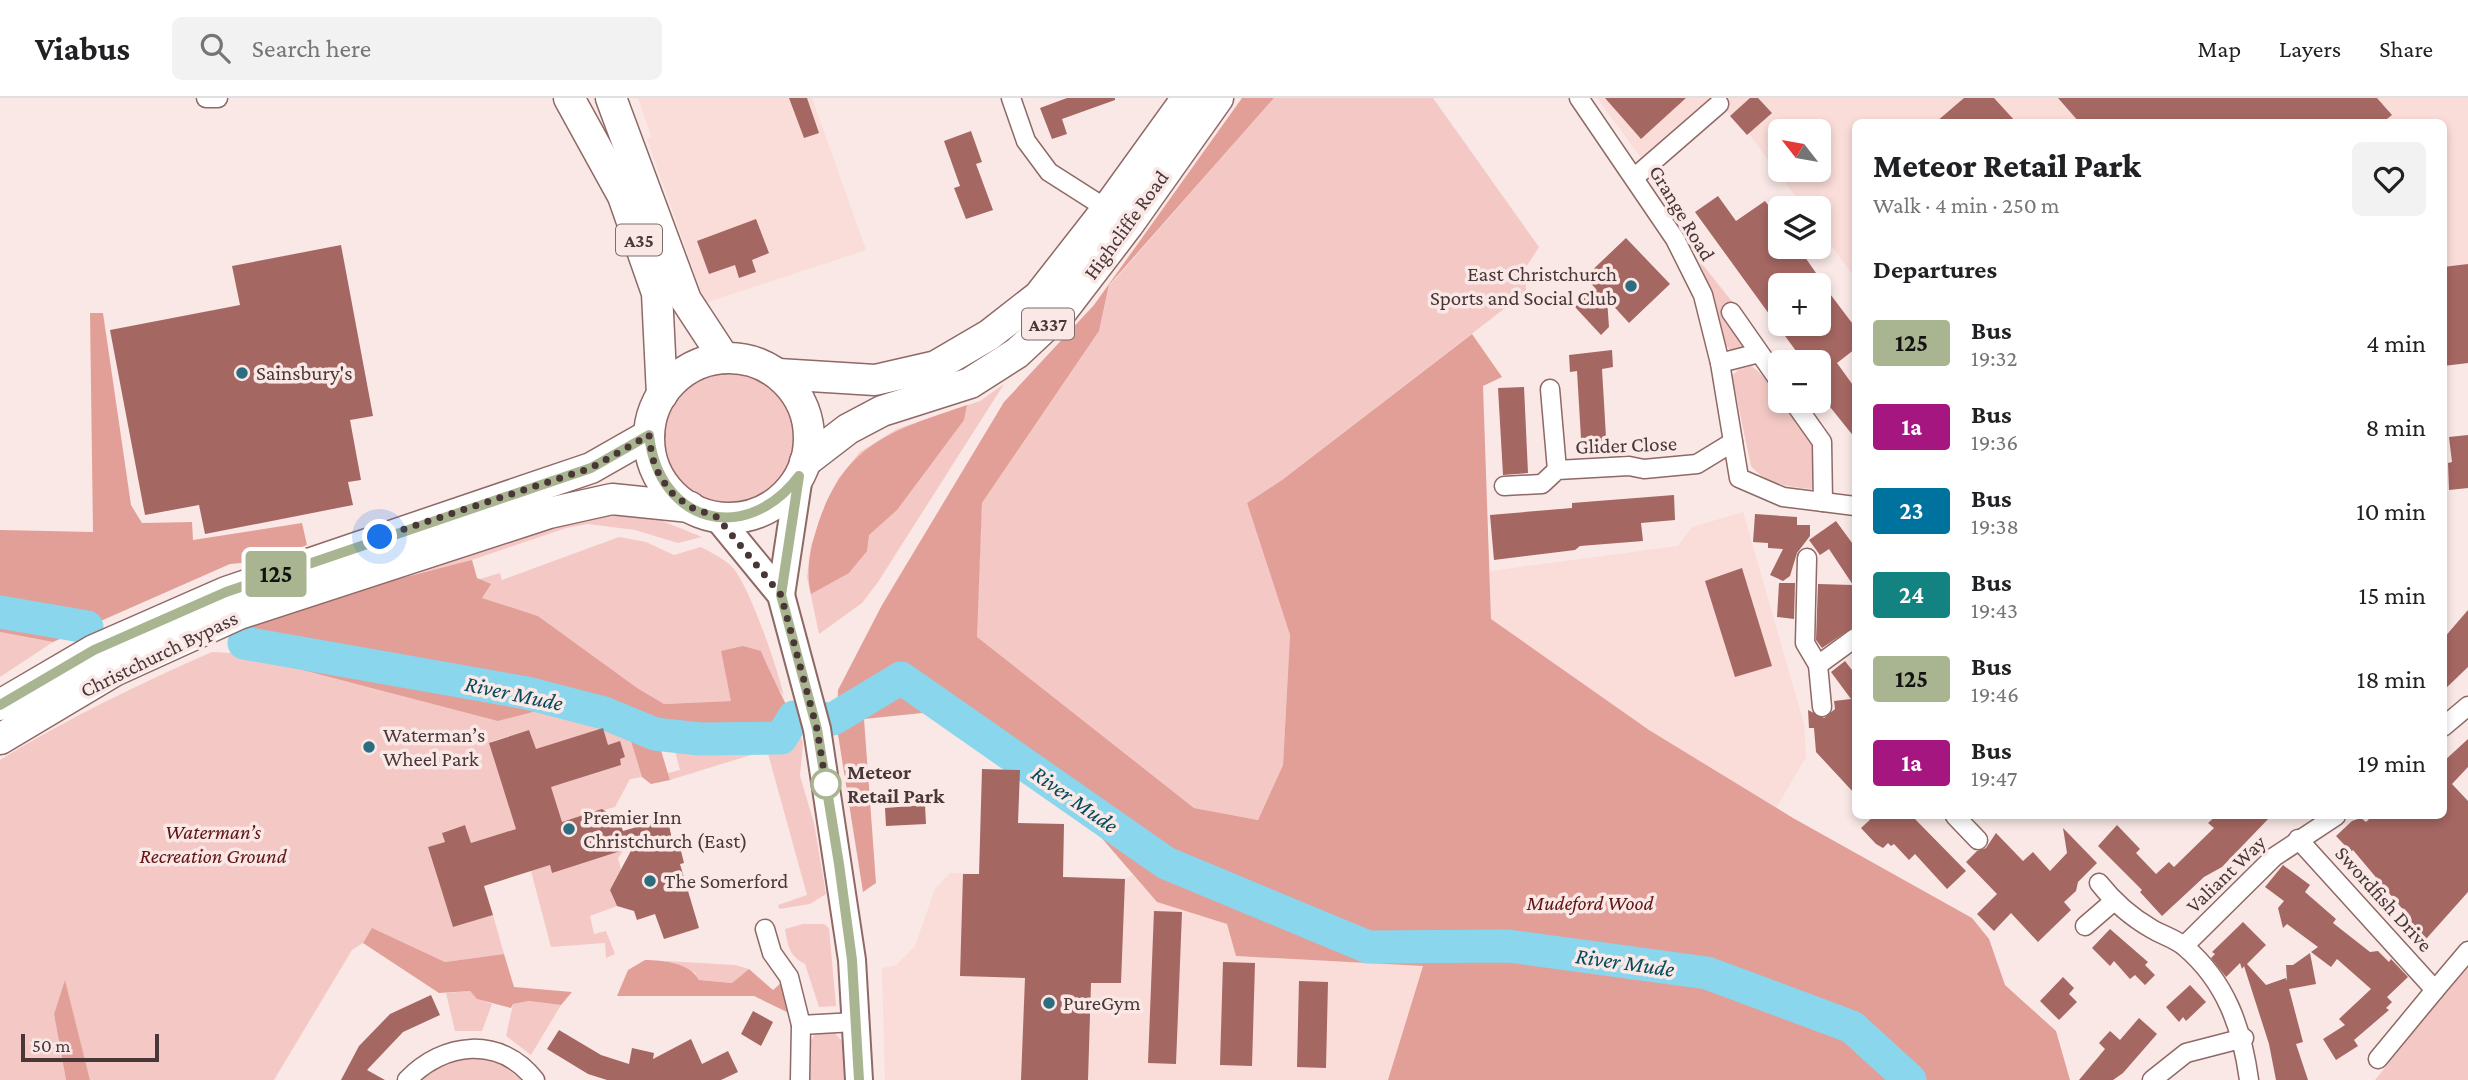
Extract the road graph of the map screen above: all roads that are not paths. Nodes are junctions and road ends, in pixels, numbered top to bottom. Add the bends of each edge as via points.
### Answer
1 (206, 98) edge
2 (218, 98) edge
3 (569, 98) edge
4 (611, 98) edge
5 (1011, 98) edge
6 (1187, 98) edge
7 (1217, 98) edge
8 (1579, 98) edge
9 (1718, 104) dead end
10 (1635, 177) junction
11 (1107, 209) junction
12 (1731, 312) dead end
13 (1759, 353) junction
14 (724, 358) junction
15 (1720, 363) junction
16 (1768, 365) edge
17 (778, 374) junction
18 (1549, 389) dead end
19 (662, 395) junction
20 (1801, 413) edge
21 (649, 435) junction
22 (1733, 442) junction
23 (802, 469) junction
24 (1557, 470) junction
25 (1504, 486) dead end
26 (1823, 502) junction
27 (1852, 506) edge
28 (704, 512) junction
29 (1807, 558) dead end
30 (781, 595) junction
31 (1852, 640) edge
32 (1818, 665) junction
33 (0, 705) edge
34 (2468, 706) edge
35 (1822, 707) dead end
36 (2447, 724) edge
37 (0, 738) edge
38 (1958, 819) edge
39 (2331, 819) edge
40 (2298, 839) junction
41 (1979, 840) dead end
42 (2099, 883) dead end
43 (2113, 901) junction
44 (2085, 926) dead end
45 (765, 929) dead end
46 (2184, 946) junction
47 (2468, 951) edge
48 (2435, 990) junction
49 (855, 1022) junction
50 (801, 1025) junction
51 (2244, 1038) junction
52 (2378, 1059) dead end
53 (407, 1080) edge
54 (535, 1080) edge
55 (800, 1080) edge
56 (859, 1080) edge
57 (2152, 1080) edge
58 (2249, 1080) edge

1 - 2 street
3 - 19 main road, A35 via 623,196 657,293
4 - 14 main road, A35 via 686,300
5 - 11 street via 1026,141 1049,172
6 - 11 main road, Highcliffe Road / A337
7 - 23 main road, Highcliffe Road / A337 via 1063,310 1017,353 970,383 882,411 848,429
8 - 10 street, Grange Road
9 - 10 street
10 - 15 street, Grange Road via 1675,239 1703,295
11 - 17 main road, Highcliffe Road / A337 via 1039,296 989,335 936,366 875,380
12 - 13 street
13 - 15 street
13 - 16 street
14 - 17 main road via 752,361
14 - 19 main road via 700,363 678,376
15 - 22 street, Grange Road
17 - 23 main road via 795,392 806,414 810,438
18 - 24 street, Glider Close
19 - 21 main road
20 - 26 street via 1822,442
21 - 28 main road via 660,477 673,494
21 - 33 main road, Christchurch Bypass via 591,468 226,592 94,650
22 - 24 street, Glider Close via 1697,464
22 - 26 street, Grange Road via 1739,478 1783,496
23 - 28 main road via 785,496 765,509 741,517
23 - 30 main road
24 - 25 street, Glider Close via 1542,484
26 - 27 street, Grange Road
28 - 30 main road
28 - 37 main road, Christchurch Bypass via 612,499 562,510 264,606 114,671
29 - 32 street via 1805,643
30 - 49 main road via 815,720 852,960
31 - 32 street
32 - 35 street
34 - 36 street
38 - 41 street
39 - 40 street, Valiant Way
40 - 46 street, Valiant Way
40 - 48 street, Swordfish Drive
42 - 43 street
43 - 44 street
43 - 46 street
45 - 50 street via 772,953 789,977
46 - 51 street via 2228,1001
47 - 48 street, Swordfish Drive
48 - 52 street, Swordfish Drive
49 - 50 street
49 - 56 main road
50 - 55 street
51 - 57 street via 2186,1053
51 - 58 street
53 - 54 street via 446,1052 470,1047 499,1054

